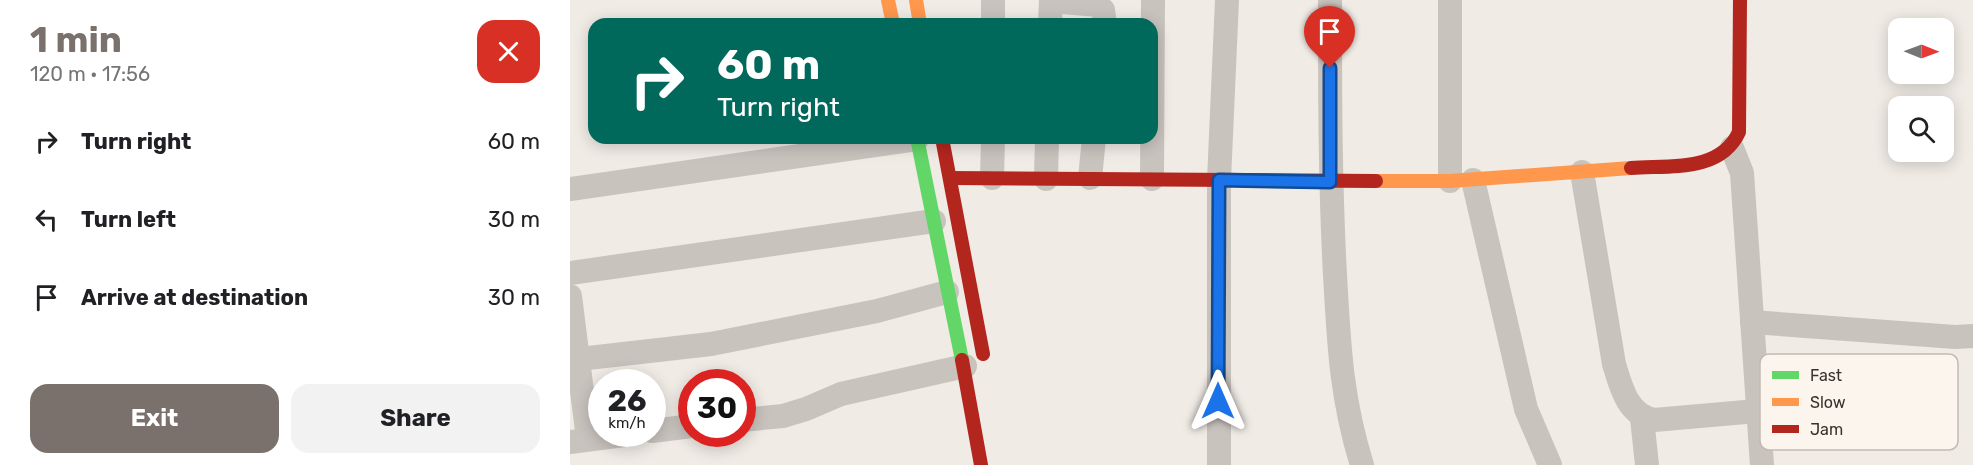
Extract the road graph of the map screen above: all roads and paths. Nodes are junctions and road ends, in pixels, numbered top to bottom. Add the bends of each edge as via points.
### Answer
1 (888, 0) edge
2 (916, 0) edge
3 (993, 0) edge
4 (1153, 0) edge
5 (1227, 0) edge
6 (1330, 0) edge
7 (1449, 0) edge
8 (1740, 0) edge
9 (1051, 8) edge
10 (892, 18) edge
11 (919, 18) edge
12 (993, 18) edge
13 (1104, 18) edge
14 (1153, 18) edge
15 (882, 144) edge
16 (918, 144) edge
17 (943, 144) edge
18 (993, 144) edge
19 (1047, 144) edge
20 (1093, 144) edge
21 (1152, 144) edge
22 (1732, 148) junction
23 (1582, 172) junction
24 (951, 178) junction
25 (992, 178) junction
26 (1046, 178) junction
27 (1090, 178) junction
28 (1152, 179) junction
29 (1219, 180) junction
30 (1462, 180) junction
31 (1330, 182) junction
32 (570, 189) edge
33 (934, 220) junction
34 (570, 273) edge
35 (947, 292) junction
36 (570, 296) edge
37 (1752, 322) junction
38 (1973, 336) edge
39 (574, 359) edge
40 (974, 365) junction
41 (1757, 411) junction
42 (1642, 418) junction
43 (756, 419) edge
44 (579, 440) edge
45 (1760, 443) edge
46 (1761, 450) edge
47 (981, 465) edge
48 (1219, 465) edge
49 (1362, 465) edge
50 (1550, 465) edge
51 (1647, 465) edge
52 (1762, 465) edge

1 - 10 street
2 - 11 street
3 - 12 street
4 - 14 street
5 - 29 street
6 - 31 street
7 - 30 street
8 - 22 street via 1739,132
9 - 13 street via 1098,5
15 - 32 street
16 - 33 street
17 - 24 street
18 - 25 street
19 - 26 street
20 - 27 street
21 - 28 street
22 - 23 street via 1702,163
22 - 37 street via 1742,173
23 - 30 street
23 - 42 street via 1614,364 1623,392
24 - 25 street
24 - 40 street
25 - 26 street
26 - 27 street
27 - 28 street
28 - 29 street
29 - 31 street
29 - 48 street
30 - 31 street
30 - 50 street via 1526,409
31 - 49 street via 1342,383
33 - 34 street
33 - 35 street
35 - 39 street via 877,311 720,342
35 - 40 street
36 - 39 street
37 - 38 street
37 - 41 street
39 - 44 street
40 - 43 street via 841,394 783,416
40 - 47 street
41 - 42 street
41 - 45 street
42 - 51 street
46 - 52 street

